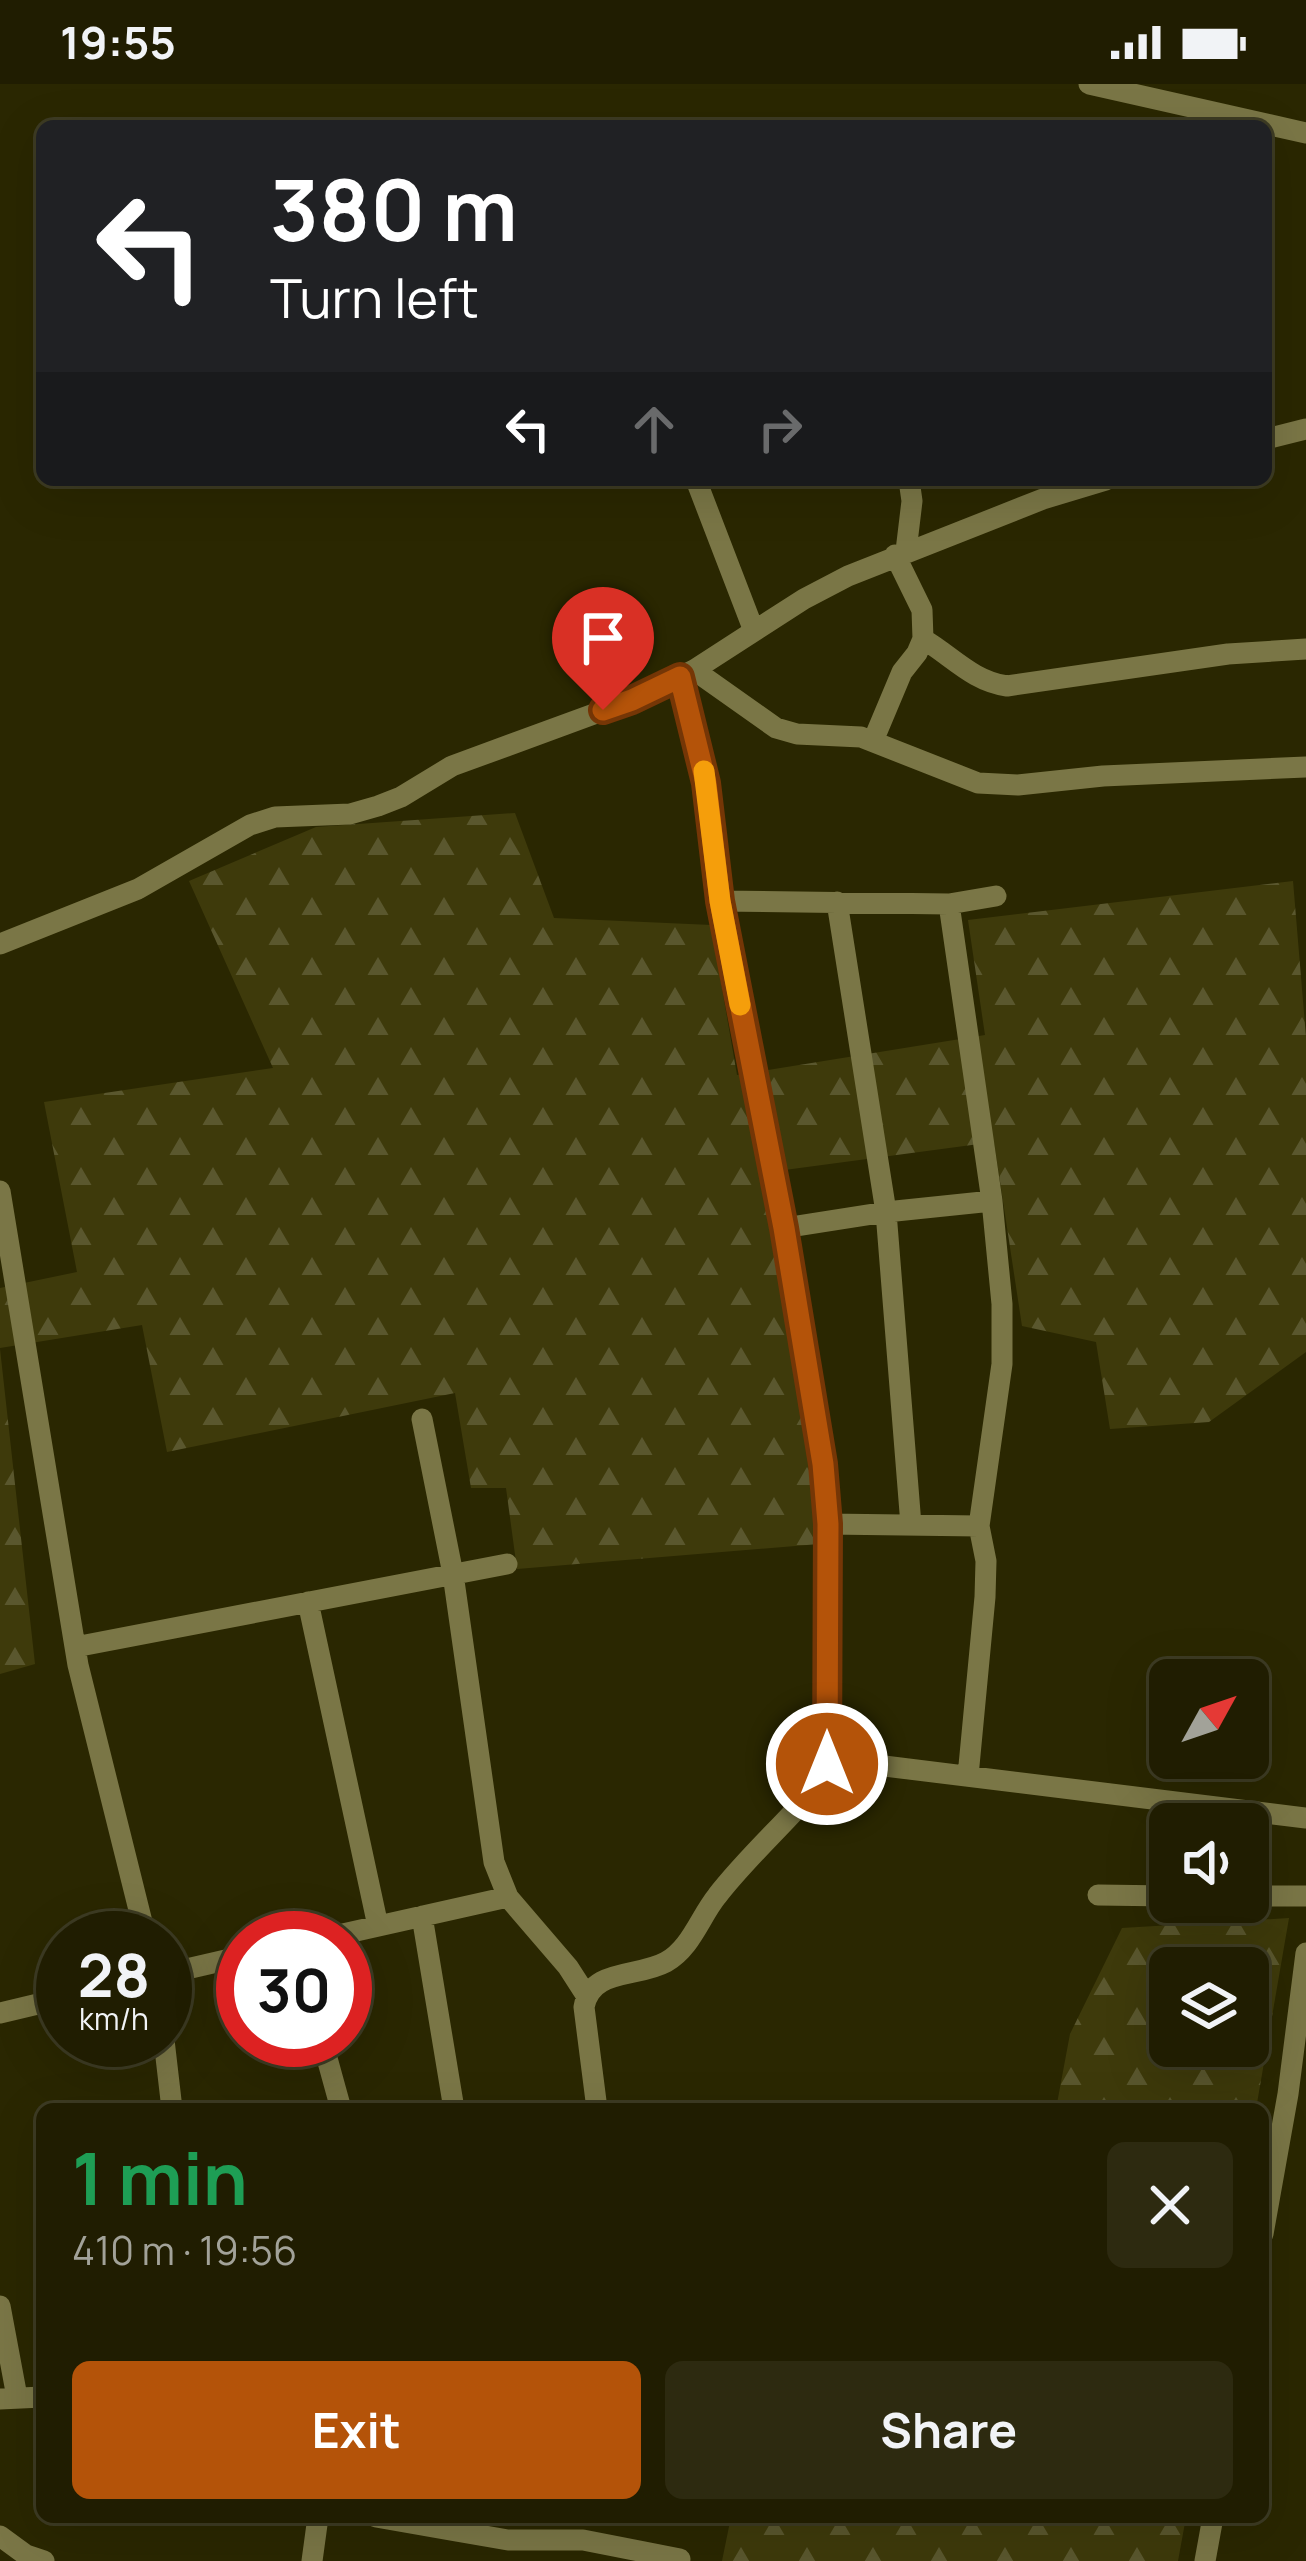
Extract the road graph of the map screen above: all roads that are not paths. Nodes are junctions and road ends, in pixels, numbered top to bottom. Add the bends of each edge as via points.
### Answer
1 (1089, 84) edge
2 (1248, 120) edge
3 (1272, 125) edge
4 (1306, 133) edge
5 (1306, 429) edge
6 (1272, 438) edge
7 (698, 486) edge
8 (909, 486) edge
9 (1086, 486) edge
10 (901, 553) junction
11 (754, 631) junction
12 (923, 639) junction
13 (1306, 649) edge
14 (687, 673) junction
15 (873, 741) junction
16 (1306, 767) edge
17 (996, 896) dead end
18 (720, 901) junction
19 (837, 902) junction
20 (949, 904) junction
21 (0, 944) edge
22 (0, 1191) edge
23 (992, 1201) junction
24 (886, 1212) junction
25 (784, 1228) junction
26 (422, 1419) dead end
27 (828, 1524) junction
28 (911, 1525) junction
29 (980, 1526) junction
30 (507, 1564) dead end
31 (453, 1574) junction
32 (308, 1602) junction
33 (75, 1647) junction
34 (827, 1764) junction
35 (968, 1776) junction
36 (1306, 1818) edge
37 (1098, 1895) dead end
38 (1149, 1896) edge
39 (1269, 1896) edge
40 (508, 1897) junction
41 (1306, 1897) edge
42 (139, 1911) edge
43 (422, 1916) junction
44 (378, 1926) junction
45 (372, 1927) edge
46 (1306, 1953) edge
47 (586, 1994) junction
48 (36, 2004) edge
49 (0, 2013) edge
50 (167, 2067) edge
51 (329, 2067) edge
52 (1297, 2092) edge
53 (171, 2103) edge
54 (339, 2103) edge
55 (453, 2103) edge
56 (596, 2103) edge
57 (1269, 2209) edge
58 (0, 2306) edge
59 (4, 2346) edge
60 (9, 2398) edge
61 (317, 2523) edge
62 (410, 2523) edge
63 (554, 2523) edge
64 (1212, 2523) edge
65 (0, 2536) edge
66 (550, 2540) junction
67 (622, 2554) edge
68 (680, 2559) edge
69 (44, 2561) edge
70 (312, 2561) edge
71 (1205, 2561) edge

1 - 2 street
3 - 4 street
5 - 6 street
7 - 11 street
8 - 10 street
9 - 10 street
10 - 11 street
10 - 12 street via 922,610
11 - 14 street
12 - 13 street via 972,675 1007,686
12 - 15 street
14 - 15 street via 776,728
14 - 18 street
14 - 21 street via 452,766 378,806 250,825 138,889
15 - 16 street via 997,785
17 - 20 street
18 - 19 street
18 - 25 street
19 - 20 street
19 - 24 street
20 - 23 street
22 - 33 street
23 - 24 street
23 - 29 street via 1002,1364
24 - 25 street
24 - 28 street
25 - 27 street
26 - 31 street
27 - 28 street
27 - 34 street
28 - 29 street
29 - 35 street via 986,1597
30 - 31 street
31 - 32 street
31 - 40 street via 494,1862
32 - 33 street
32 - 44 street
33 - 42 street
34 - 35 street
34 - 47 street via 677,1954 606,1978
35 - 36 street
37 - 38 street
39 - 41 street
40 - 43 street
40 - 47 street
43 - 44 street
43 - 55 street
44 - 45 street
46 - 52 street
47 - 56 street
48 - 49 street
50 - 53 street
51 - 54 street
52 - 57 street
58 - 59 street
59 - 60 street
61 - 70 street
62 - 66 street
63 - 66 street
64 - 71 street
65 - 69 street
66 - 67 street via 584,2540
67 - 68 street

